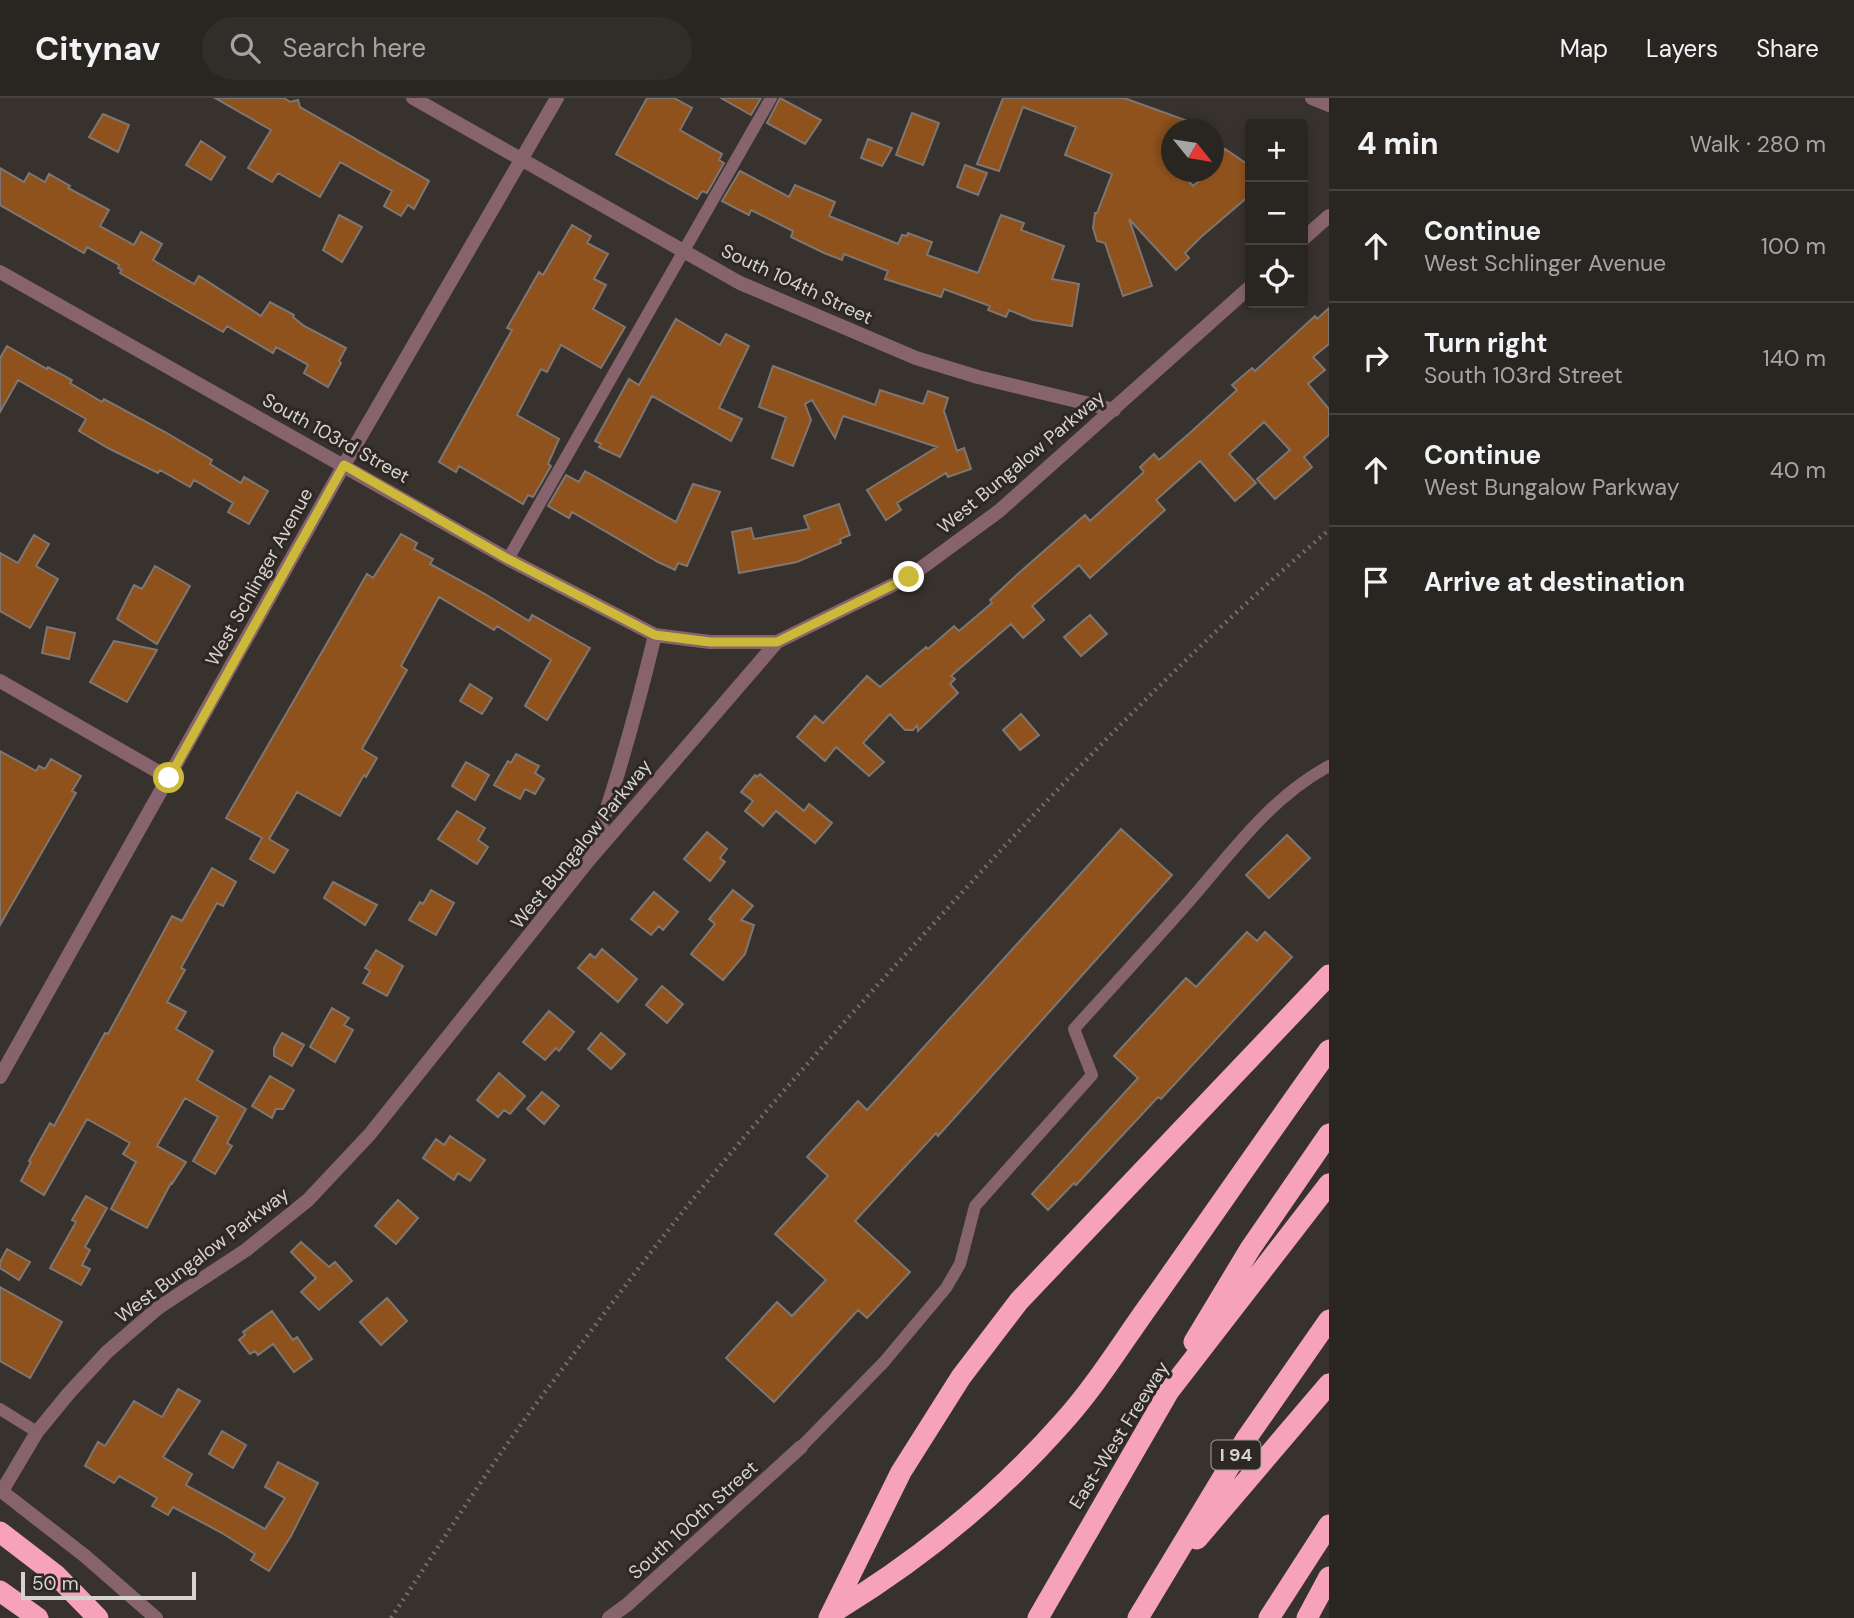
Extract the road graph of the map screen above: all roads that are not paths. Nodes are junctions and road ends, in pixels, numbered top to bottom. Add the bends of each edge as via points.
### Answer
1 (414, 98) edge
2 (557, 98) edge
3 (771, 98) edge
4 (1312, 98) edge
5 (1329, 104) edge
6 (522, 160) junction
7 (1329, 216) edge
8 (1308, 235) edge
9 (683, 250) junction
10 (0, 272) edge
11 (1245, 292) edge
12 (1114, 410) junction
13 (344, 465) junction
14 (508, 559) junction
15 (655, 635) junction
16 (777, 642) junction
17 (2, 685) edge
18 (1329, 766) edge
19 (169, 778) junction
20 (589, 860) junction
21 (1329, 975) edge
22 (1329, 1051) edge
23 (0, 1077) edge
24 (1329, 1134) edge
25 (1329, 1184) edge
26 (1329, 1320) edge
27 (1329, 1384) edge
28 (1170, 1391) junction
29 (0, 1409) edge
30 (37, 1432) junction
31 (801, 1447) joint
32 (1, 1490) edge
33 (1329, 1525) edge
34 (0, 1532) edge
35 (1329, 1577) edge
36 (0, 1591) edge
37 (1151, 1595) junction
38 (38, 1618) edge
39 (98, 1618) edge
40 (156, 1618) edge
41 (609, 1618) edge
42 (823, 1618) edge
43 (829, 1618) edge
44 (1038, 1618) edge
45 (1138, 1618) edge
46 (1269, 1618) edge
47 (1307, 1618) edge

1 - 6 street, South 104th Street
2 - 6 street, West Schlinger Avenue
3 - 9 lane
4 - 5 street
6 - 9 street, South 104th Street
6 - 13 street, West Schlinger Avenue
7 - 8 street
9 - 12 street, South 104th Street via 740,283 916,358
9 - 14 lane
10 - 13 street, South 103rd Street
11 - 12 street, West Bungalow Parkway
12 - 16 street, West Bungalow Parkway via 999,511 909,577
13 - 14 street, South 103rd Street
13 - 19 street, West Schlinger Avenue
14 - 15 street, South 103rd Street
15 - 16 street, South 103rd Street via 710,642
15 - 20 street via 615,790
16 - 20 street, West Bungalow Parkway
17 - 19 street
18 - 31 lane via 1297,785 1253,826 1074,1029 1092,1075 975,1206 960,1264 946,1288 884,1362
19 - 23 street, West Schlinger Avenue
20 - 30 street, West Bungalow Parkway via 370,1134 308,1200 117,1343
21 - 43 highway via 1019,1301 961,1377 901,1472
22 - 42 highway via 1066,1418 1004,1484 961,1521
24 - 28 highway via 1225,1287
25 - 28 highway, East-West Freeway
26 - 37 highway, I 94 via 1246,1439
27 - 37 highway
28 - 44 highway, East-West Freeway
29 - 30 lane
30 - 32 street, West Bungalow Parkway
31 - 41 street, South 100th Street
32 - 40 street
33 - 46 highway
34 - 39 highway via 56,1575
35 - 47 highway
36 - 38 highway
37 - 45 highway, I 94

